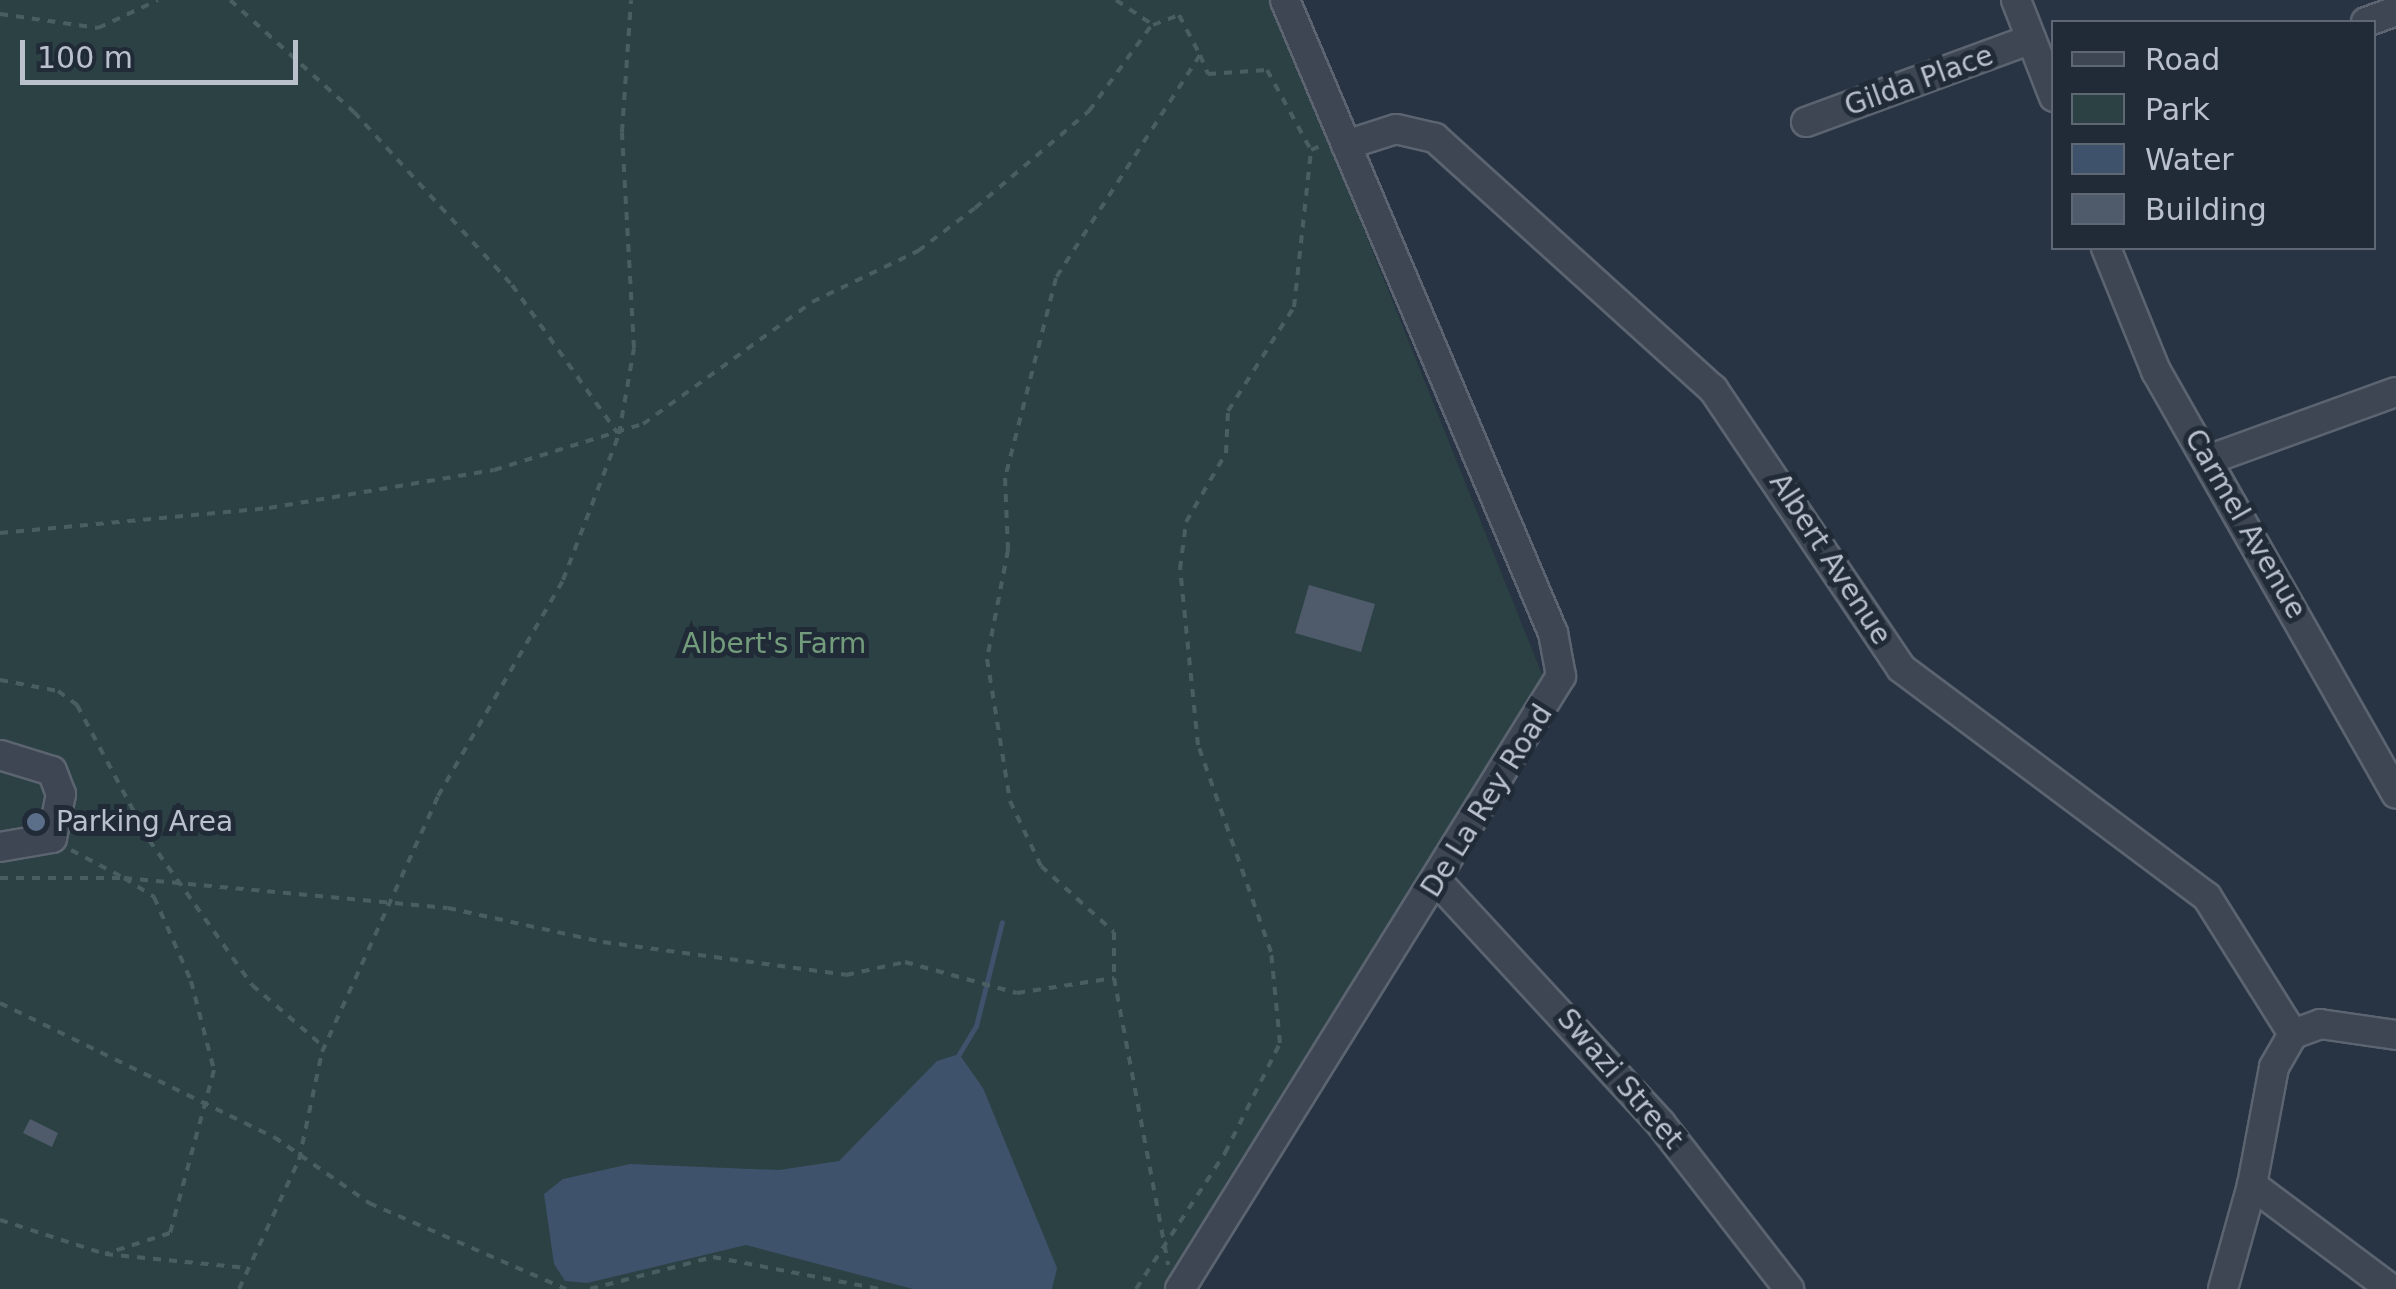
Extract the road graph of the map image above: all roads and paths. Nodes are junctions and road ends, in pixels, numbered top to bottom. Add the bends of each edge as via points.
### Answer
1 (158, 0) edge
2 (230, 0) edge
3 (632, 0) edge
4 (1116, 0) edge
5 (1284, 0) edge
6 (2016, 0) edge
7 (2396, 11) edge
8 (0, 14) edge
9 (2371, 20) edge
10 (1152, 25) junction
11 (2031, 39) junction
12 (1200, 56) junction
13 (2051, 89) edge
14 (1806, 122) dead end
15 (1346, 145) junction
16 (1311, 150) junction
17 (2107, 250) edge
18 (2396, 392) edge
19 (618, 434) junction
20 (2208, 460) junction
21 (0, 533) edge
22 (0, 680) edge
23 (0, 755) edge
24 (2396, 794) edge
25 (49, 840) junction
26 (0, 847) edge
27 (0, 878) edge
28 (124, 878) junction
29 (178, 880) junction
30 (1437, 881) junction
31 (388, 906) junction
32 (1114, 978) junction
33 (0, 1003) edge
34 (2293, 1034) junction
35 (2396, 1035) edge
36 (324, 1047) junction
37 (204, 1108) junction
38 (299, 1160) junction
39 (2252, 1185) junction
40 (1, 1220) edge
41 (1164, 1235) junction
42 (105, 1254) junction
43 (248, 1268) junction
44 (1174, 1280) edge
45 (240, 1289) edge
46 (566, 1289) edge
47 (590, 1289) edge
48 (879, 1289) edge
49 (1136, 1289) edge
50 (1789, 1289) edge
51 (2223, 1289) edge
52 (2391, 1289) edge

1 - 8 path via 98,28
2 - 19 path via 354,112 512,285
3 - 19 path via 622,132 634,348
4 - 10 path
5 - 15 street, De La Rey Road
6 - 11 street
7 - 9 street
10 - 12 path via 1180,15
10 - 19 path via 1089,111 976,208 918,250 812,302 739,363 704,374
11 - 13 street
11 - 14 street, Gilda Place
12 - 16 path via 1208,74 1267,70
12 - 32 path via 1056,278 1005,478 1008,550 988,659 1010,800 1040,866 1114,932
15 - 16 path
15 - 30 street, De La Rey Road via 1562,662 1553,697
15 - 34 street, Albert Avenue via 1396,129 1435,138 1713,389 1902,668 2207,897
16 - 41 path via 1294,308 1228,411 1226,452 1186,522 1180,569 1198,745 1272,952 1280,1043 1225,1153
17 - 20 street, Carmel Avenue via 2142,343
18 - 20 street
19 - 21 path via 494,470 288,505
19 - 31 path via 562,580 438,796
20 - 24 street, Carmel Avenue
22 - 29 path via 58,691 77,705
23 - 25 street via 57,777 59,822
25 - 26 street
25 - 28 path
27 - 28 path
28 - 29 path
28 - 37 path via 154,897 192,981 214,1070
29 - 31 path
29 - 36 path via 252,985
30 - 44 street, De La Rey Road
30 - 50 street, Swazi Street via 1682,1149
31 - 32 path via 448,908 603,942 846,975 905,962 1017,993
31 - 36 path
32 - 41 path
33 - 37 path
34 - 35 street via 2320,1024
34 - 39 street via 2274,1067
36 - 38 path
37 - 38 path via 274,1137
37 - 42 path via 170,1233
38 - 43 path
38 - 46 path via 369,1203
39 - 51 street
39 - 52 street
40 - 42 path
41 - 44 path
41 - 49 path
42 - 43 path
43 - 45 path
47 - 48 path via 713,1258

